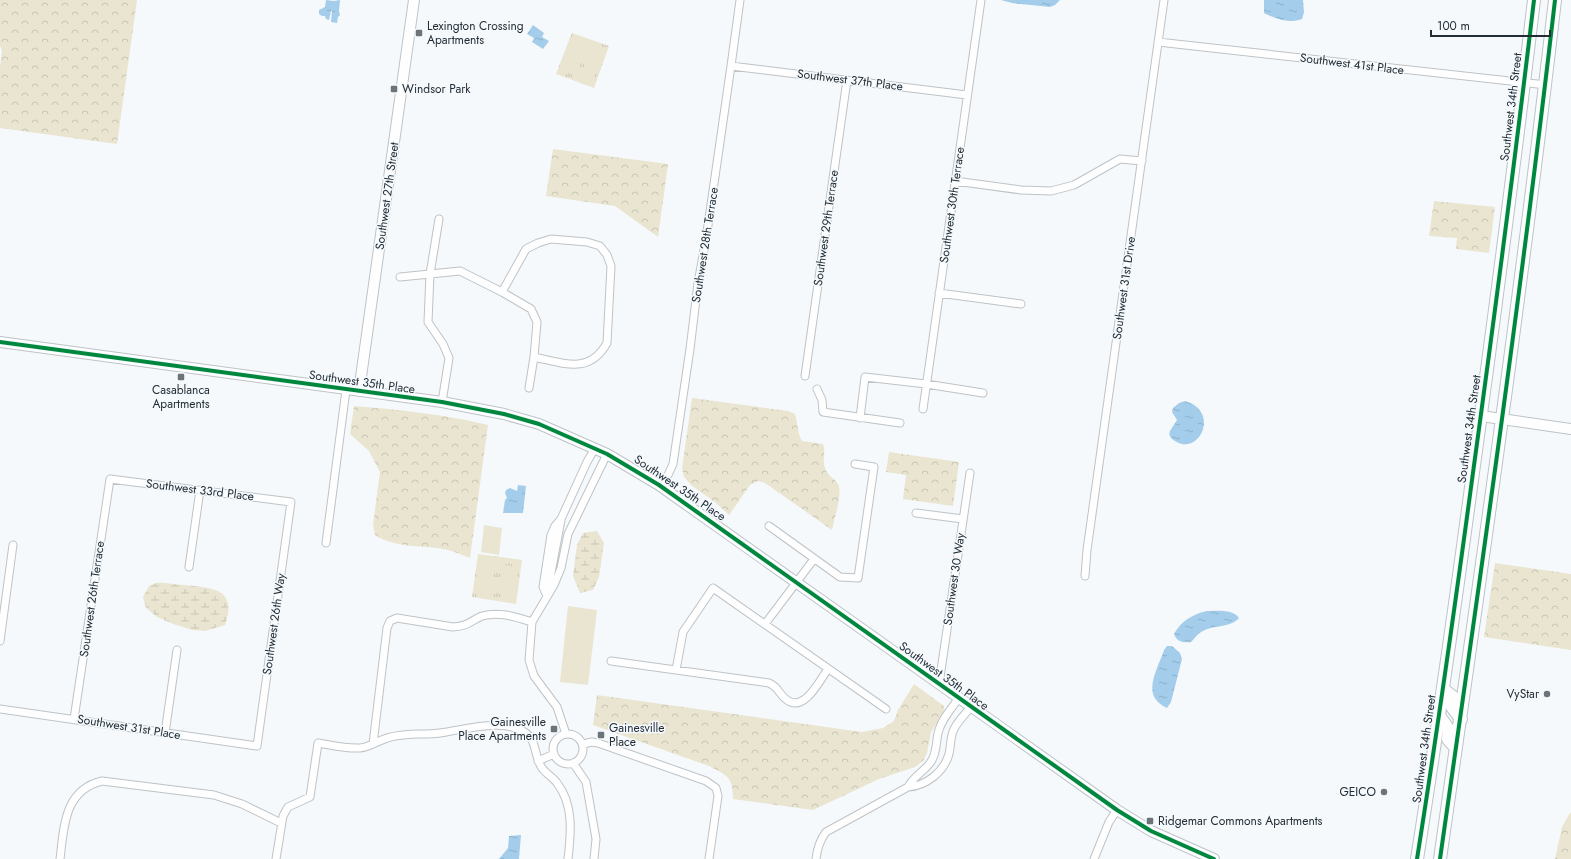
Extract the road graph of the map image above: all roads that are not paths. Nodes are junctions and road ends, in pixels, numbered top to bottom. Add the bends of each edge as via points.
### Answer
1 (414, 0) edge
2 (740, 0) edge
3 (981, 0) edge
4 (1164, 0) edge
5 (1534, 0) edge
6 (1555, 0) edge
7 (1158, 42) junction
8 (732, 66) junction
9 (847, 80) junction
10 (1524, 82) junction
11 (1546, 85) junction
12 (967, 95) junction
13 (1142, 160) junction
14 (955, 181) junction
15 (439, 219) dead end
16 (430, 274) junction
17 (400, 277) dead end
18 (502, 292) junction
19 (939, 293) junction
20 (1021, 304) dead end
21 (0, 342) edge
22 (534, 357) junction
23 (805, 376) dead end
24 (926, 384) junction
25 (529, 388) dead end
26 (817, 389) dead end
27 (346, 390) junction
28 (359, 391) junction
29 (983, 394) dead end
30 (442, 402) junction
31 (923, 409) dead end
32 (1481, 416) junction
33 (860, 418) junction
34 (1502, 419) junction
35 (900, 423) dead end
36 (1571, 429) edge
37 (595, 448) junction
38 (607, 454) junction
39 (856, 464) dead end
40 (970, 473) dead end
41 (110, 479) joint
42 (659, 485) junction
43 (200, 490) junction
44 (291, 502) joint
45 (916, 513) dead end
46 (561, 519) junction
47 (963, 519) junction
48 (769, 526) dead end
49 (326, 543) dead end
50 (13, 545) dead end
51 (555, 549) junction
52 (564, 551) junction
53 (814, 559) junction
54 (189, 567) dead end
55 (1084, 576) dead end
56 (797, 582) junction
57 (546, 596) junction
58 (532, 622) junction
59 (765, 624) junction
60 (0, 641) edge
61 (177, 650) dead end
62 (611, 661) dead end
63 (828, 669) junction
64 (676, 670) junction
65 (939, 684) junction
66 (1443, 689) junction
67 (959, 698) junction
68 (971, 707) junction
69 (0, 709) edge
70 (886, 709) dead end
71 (1440, 717) junction
72 (74, 719) junction
73 (1461, 719) junction
74 (941, 725) junction
75 (165, 733) junction
76 (953, 733) junction
77 (566, 734) junction
78 (374, 744) junction
79 (583, 744) junction
80 (257, 746) joint
81 (1456, 748) junction
82 (554, 754) junction
83 (538, 761) junction
84 (573, 763) junction
85 (908, 787) junction
86 (1117, 810) junction
87 (281, 823) junction
88 (1199, 856) edge
89 (60, 859) edge
90 (276, 859) edge
91 (568, 859) edge
92 (594, 859) edge
93 (709, 859) edge
94 (816, 859) edge
95 (1094, 859) edge
96 (1214, 859) edge
97 (1417, 859) edge
98 (1440, 859) edge

1 - 28 street, Southwest 27th Street
2 - 8 street, Southwest 28th Terrace
3 - 12 street, Southwest 30th Terrace
4 - 7 street, Southwest 31st Drive
5 - 10 main road, Southwest 34th Street
6 - 11 main road
7 - 10 street, Southwest 41st Place
7 - 13 street, Southwest 31st Drive
8 - 9 street, Southwest 37th Place
8 - 42 street, Southwest 28th Terrace via 673,464
9 - 12 street, Southwest 37th Place
9 - 23 street, Southwest 29th Terrace
10 - 11 street, Southwest 41st Place
10 - 32 main road, Southwest 34th Street
11 - 34 main road
12 - 14 street, Southwest 30th Terrace
13 - 14 street via 1120,159 1074,185 1051,191 1021,190
13 - 55 street, Southwest 31st Drive
14 - 19 street, Southwest 30th Terrace
15 - 16 street
16 - 17 street
16 - 18 street via 460,271
16 - 30 street via 428,322 449,358
18 - 22 street via 531,309 537,322
18 - 22 street via 526,250 538,243 551,239 587,242 600,246 607,255 611,266 607,344 601,354 592,361 571,365
19 - 20 street
19 - 24 street, Southwest 30th Terrace
21 - 27 street, Southwest 35th Place
22 - 25 street
24 - 29 street
24 - 31 street, Southwest 30th Terrace
24 - 33 street via 865,377
26 - 33 street via 822,400 823,412
27 - 28 street, Southwest 35th Place
27 - 49 street
28 - 30 street, Southwest 35th Place
30 - 37 street, Southwest 35th Place via 504,414 539,424
32 - 34 street
32 - 66 main road, Southwest 34th Street
33 - 35 street
34 - 36 street
34 - 73 main road
37 - 38 street, Southwest 35th Place
37 - 46 street
38 - 42 street, Southwest 35th Place
38 - 52 street via 568,534
39 - 53 street via 874,467 858,578 840,577
40 - 47 street, Southwest 30 Way
41 - 43 street, Southwest 33rd Place
41 - 72 street, Southwest 26th Terrace
42 - 56 street, Southwest 35th Place
43 - 44 street, Southwest 33rd Place
43 - 54 street
44 - 80 street, Southwest 26th Way
45 - 47 street
46 - 51 street
46 - 57 street via 551,535 543,587
47 - 65 street, Southwest 30 Way
48 - 53 street
50 - 60 street
51 - 52 street
51 - 57 street
52 - 57 street via 554,585
53 - 56 street
56 - 59 street
56 - 65 street, Southwest 35th Place
57 - 58 street
58 - 77 street via 529,660 534,676 557,707
58 - 78 street via 495,613 457,627 396,618 390,622 387,628
59 - 63 street
59 - 64 street via 714,588 683,632
61 - 75 street
62 - 64 street
63 - 64 street via 806,699 798,703 787,700 778,688 769,683
63 - 70 street
65 - 67 street, Southwest 35th Place
66 - 71 main road, Southwest 34th Street
66 - 73 main road via 1453,697 1452,707
67 - 68 street, Southwest 35th Place
67 - 74 street
68 - 76 street
68 - 86 street, Southwest 35th Place
69 - 72 street, Southwest 31st Place
71 - 81 main road via 1449,730 1448,739
71 - 97 main road, Southwest 34th Street
72 - 75 street, Southwest 31st Place
73 - 81 main road
74 - 76 street
74 - 85 street via 931,762 912,779
75 - 80 street, Southwest 31st Place
76 - 85 street via 942,769 927,781 915,787
77 - 79 street via 576,735
77 - 82 street via 561,735 554,743
78 - 83 street via 392,736 442,733 500,725 525,732 532,739
78 - 87 street via 353,748 318,743 310,797 288,807
79 - 84 street via 581,756
79 - 93 street via 592,742 706,782 716,788 718,796
81 - 98 main road
82 - 83 street
82 - 84 street via 561,762
83 - 91 street via 542,769 557,783 570,811 571,838
84 - 92 street via 586,782 596,839
85 - 94 street via 826,832 817,849
86 - 88 street, Southwest 35th Place
86 - 95 street via 1109,822
87 - 89 street via 242,804 214,795 102,780 91,783 71,803 64,828
87 - 90 street
88 - 96 street, Southwest 35th Place

